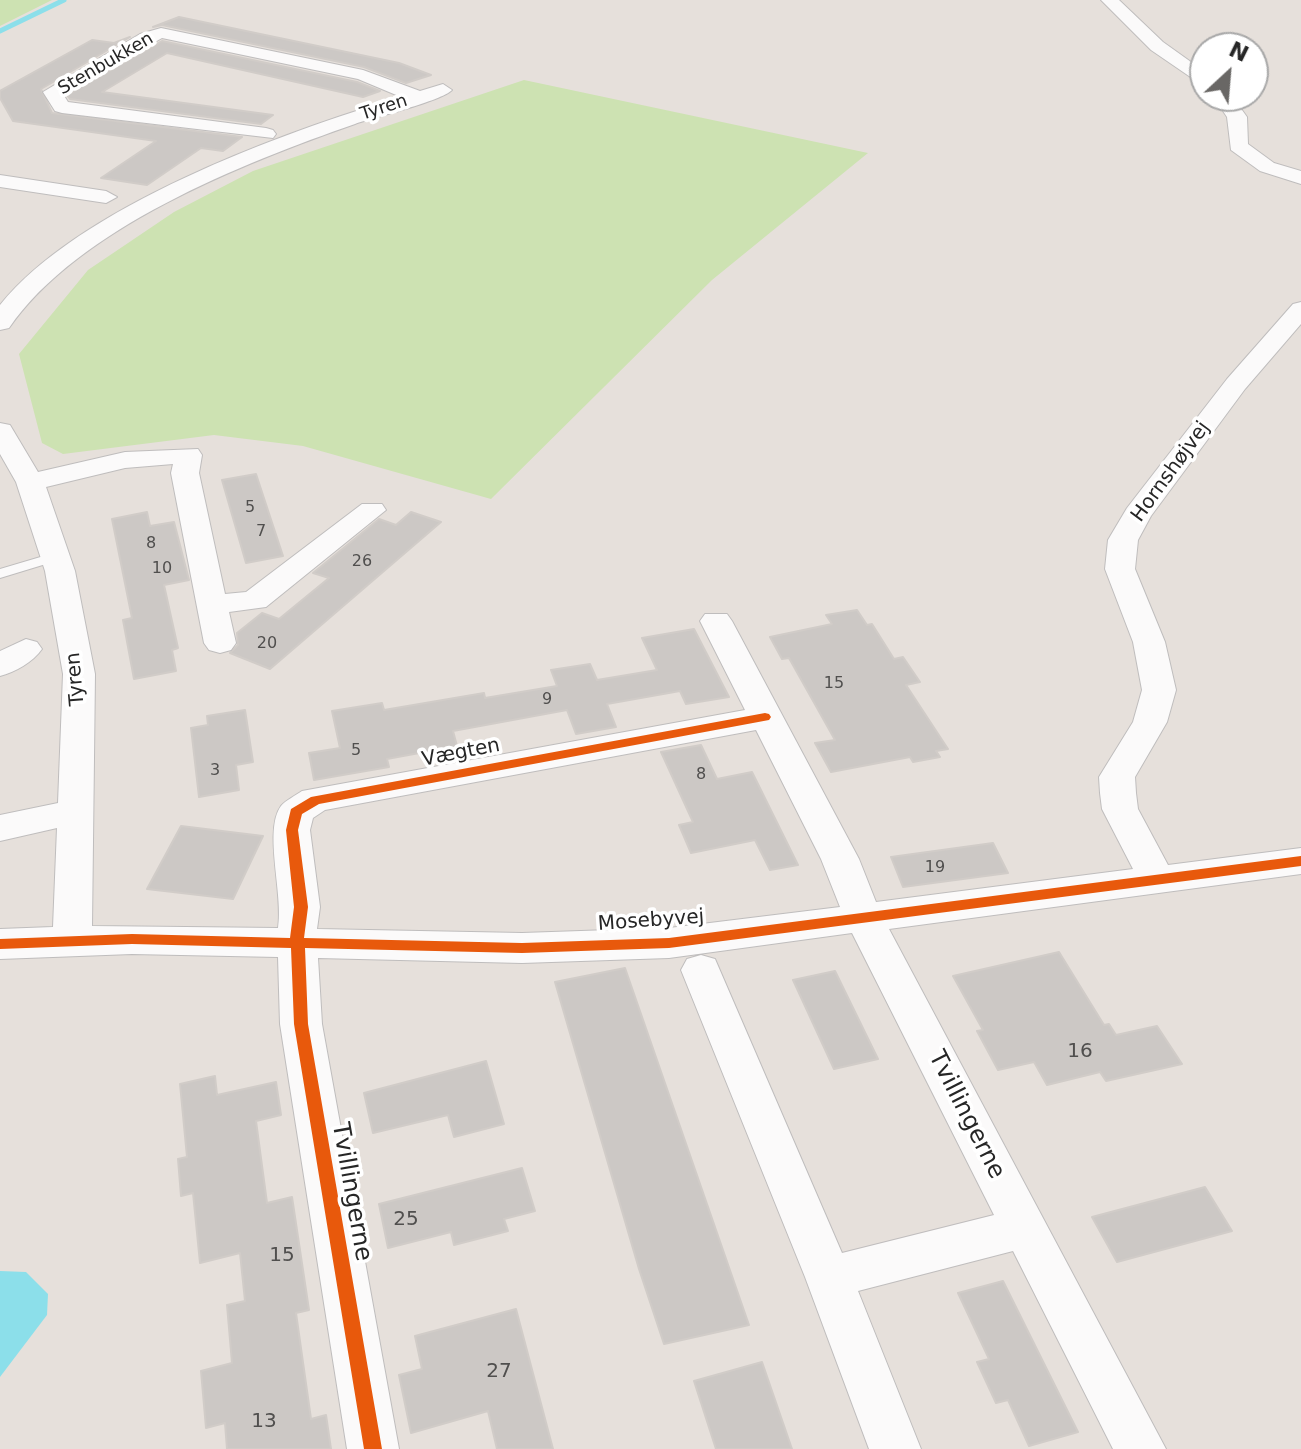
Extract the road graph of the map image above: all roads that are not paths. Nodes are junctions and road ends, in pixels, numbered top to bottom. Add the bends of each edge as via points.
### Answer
1 (1109, 0) edge
2 (1189, 69) edge
3 (443, 90) dead end
4 (419, 97) junction
5 (1233, 112) edge
6 (266, 134) dead end
7 (1301, 178) edge
8 (0, 181) edge
9 (71, 192) junction
10 (106, 197) dead end
11 (50, 206) dead end
12 (0, 279) edge
13 (32, 284) junction
14 (1301, 309) edge
15 (0, 323) edge
16 (0, 431) edge
17 (30, 482) junction
18 (372, 510) dead end
19 (54, 557) junction
20 (0, 574) edge
21 (212, 605) junction
22 (716, 621) dead end
23 (220, 643) dead end
24 (765, 717) junction
25 (77, 811) junction
26 (0, 828) edge
27 (1301, 861) edge
28 (1156, 878) junction
29 (863, 917) junction
30 (72, 940) junction
31 (298, 942) junction
32 (0, 944) edge
33 (701, 970) dead end
34 (1024, 1228) junction
35 (829, 1277) junction
36 (373, 1449) edge
37 (895, 1449) edge
38 (1140, 1449) edge

1 - 2 street
3 - 4 street, Tyren
4 - 6 street, Stenbukken via 363,75 161,33 52,92 62,107
4 - 13 street, Tyren via 270,146 205,175 126,217
5 - 7 street via 1238,146 1267,167
8 - 9 street
9 - 10 street
9 - 11 street
12 - 13 street
13 - 15 street, Tyren
14 - 28 street, Hornshøjvej via 1236,384 1123,540 1120,569 1149,642 1159,690 1150,722 1117,777 1118,793 1120,809
16 - 17 street, Tyren
17 - 19 street, Tyren
17 - 21 street via 125,460 188,455 185,473
18 - 21 street via 255,600
19 - 20 lane
19 - 25 street, Tyren via 79,674
21 - 23 street
22 - 24 street
24 - 29 street via 840,859
24 - 31 street, Vægten via 315,800 296,812 292,830 301,907
25 - 26 street
25 - 30 street, Tyren
27 - 28 street, Mosebyvej
28 - 29 street, Mosebyvej
29 - 31 street, Mosebyvej via 669,943 522,948
29 - 34 street, Tvillingerne
30 - 31 street, Mosebyvej
30 - 32 street, Mosebyvej
31 - 36 street, Tvillingerne via 301,1024
33 - 35 street
34 - 35 street
34 - 38 street, Tvillingerne
35 - 37 street

